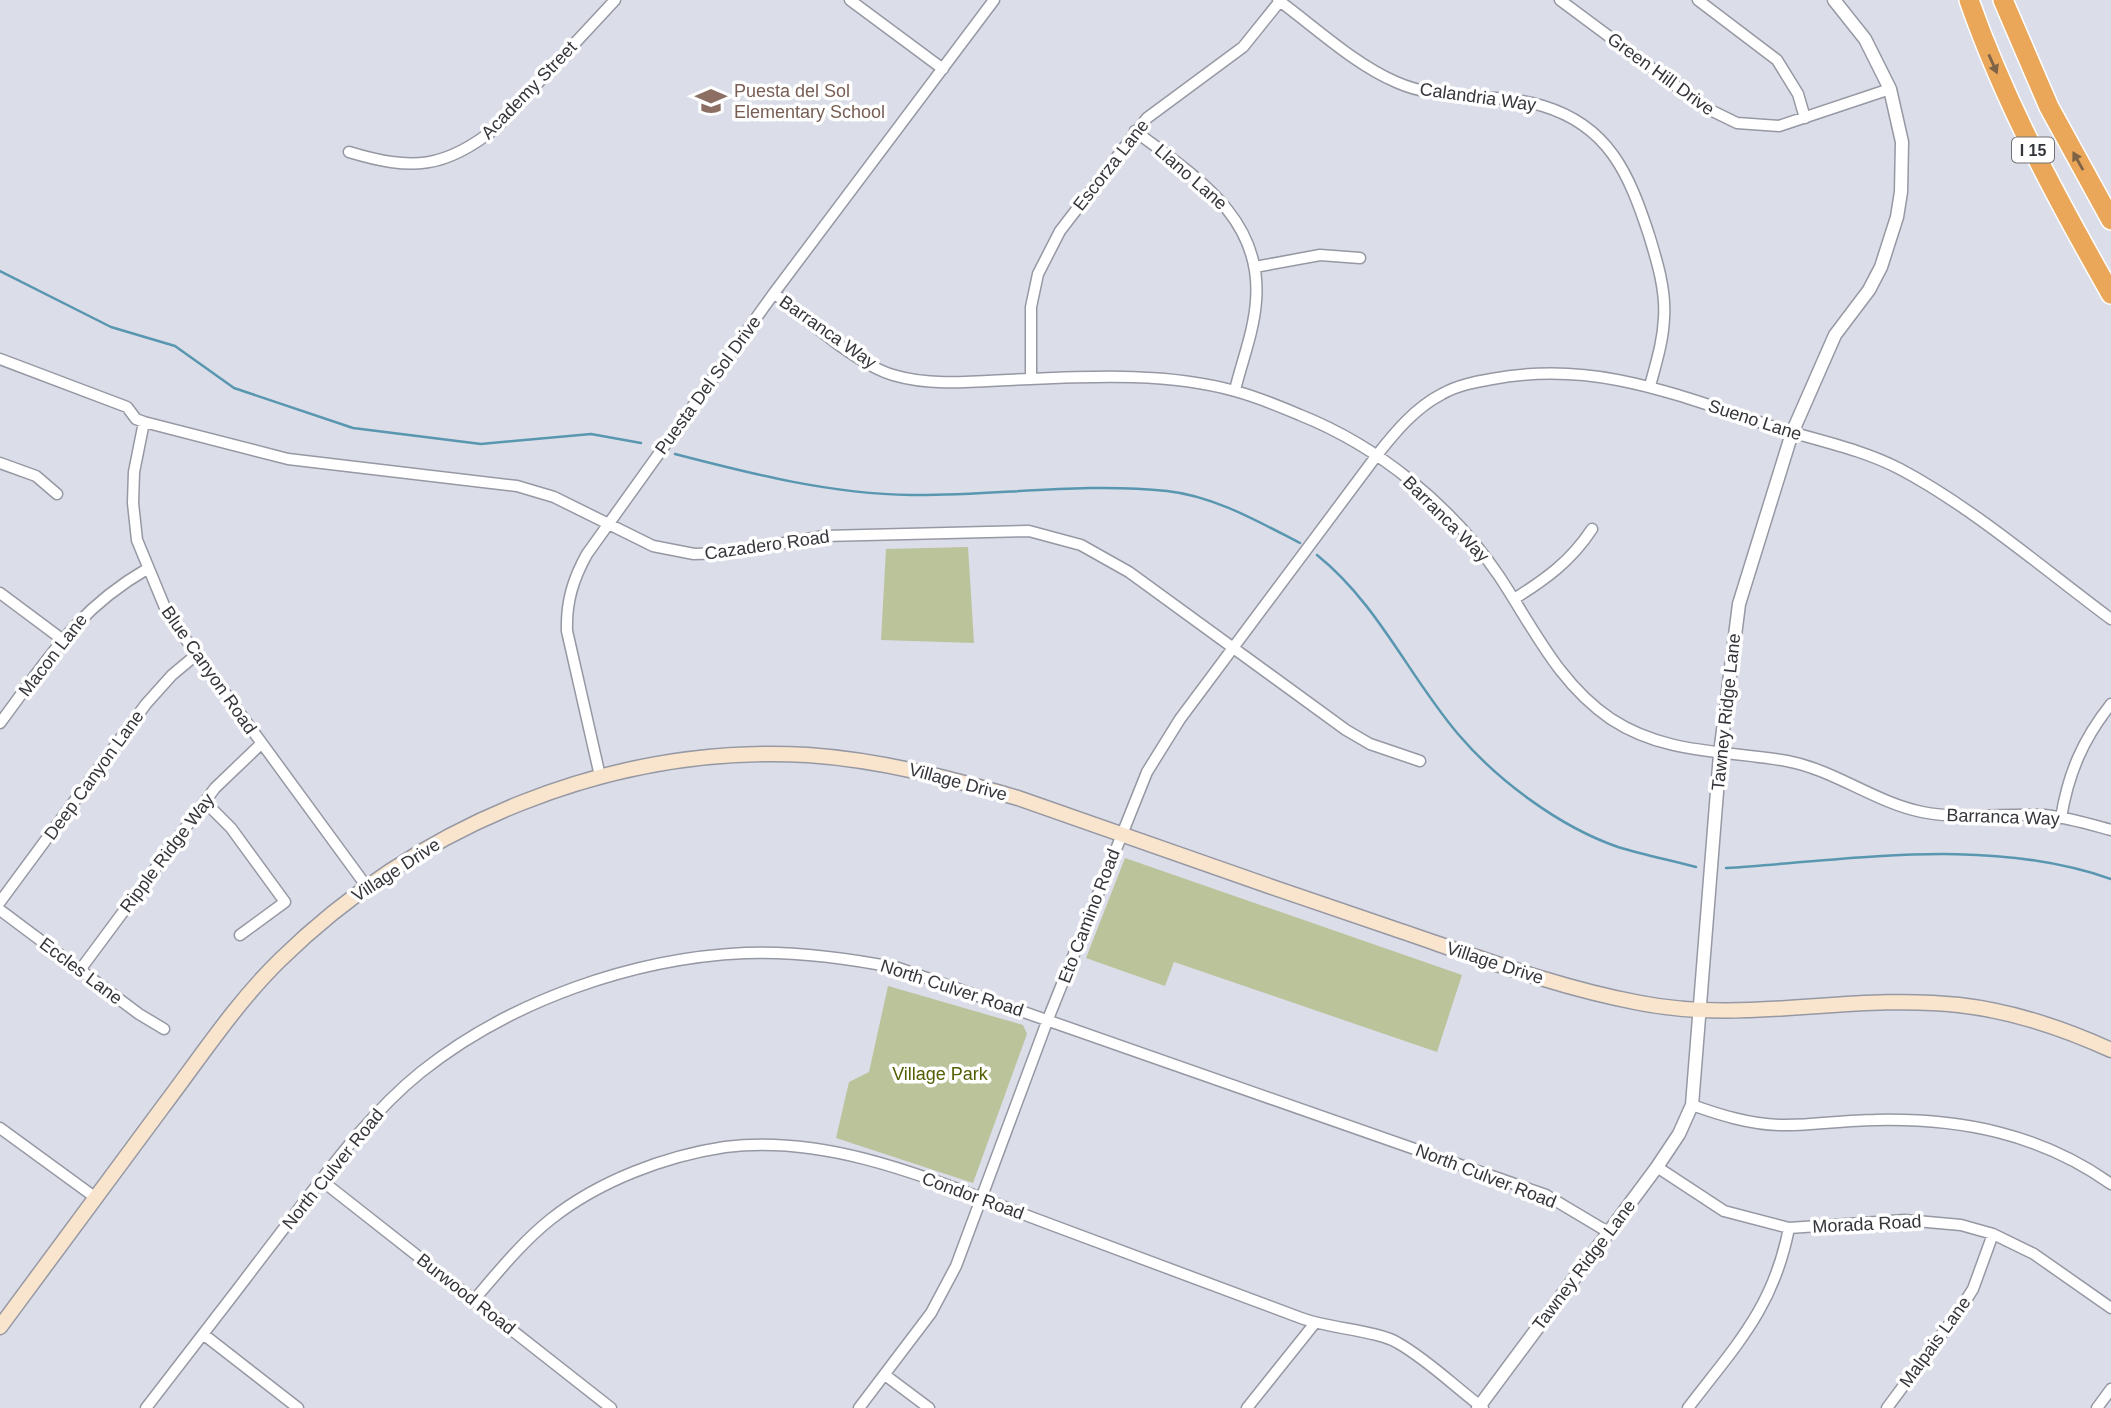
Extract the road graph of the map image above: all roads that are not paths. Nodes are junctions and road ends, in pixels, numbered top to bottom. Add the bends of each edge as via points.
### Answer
1 (614, 0) edge
2 (850, 0) edge
3 (994, 0) edge
4 (1560, 0) edge
5 (1698, 0) edge
6 (1834, 0) edge
7 (1969, 0) edge
8 (2003, 0) edge
9 (1279, 1) edge
10 (943, 69) junction
11 (1890, 89) junction
12 (1805, 118) junction
13 (1135, 131) junction
14 (349, 152) dead end
15 (2111, 220) edge
16 (1360, 258) dead end
17 (1255, 267) junction
18 (774, 293) junction
19 (2111, 294) edge
20 (0, 359) edge
21 (1031, 379) junction
22 (1650, 386) junction
23 (1235, 390) junction
24 (144, 422) junction
25 (1792, 433) junction
26 (1377, 455) junction
27 (0, 463) edge
28 (57, 494) dead end
29 (607, 525) junction
30 (1592, 528) dead end
31 (147, 569) junction
32 (0, 593) edge
33 (1514, 599) junction
34 (2111, 619) edge
35 (63, 640) junction
36 (1233, 648) junction
37 (195, 655) junction
38 (2111, 704) edge
39 (0, 723) edge
40 (261, 744) junction
41 (1720, 754) junction
42 (1420, 761) dead end
43 (600, 776) junction
44 (205, 802) junction
45 (2061, 818) junction
46 (2111, 830) edge
47 (1121, 834) junction
48 (367, 887) junction
49 (0, 902) edge
50 (0, 910) edge
51 (240, 935) dead end
52 (80, 970) junction
53 (1699, 1011) junction
54 (1048, 1019) junction
55 (164, 1029) dead end
56 (2111, 1050) edge
57 (1692, 1105) junction
58 (0, 1128) edge
59 (1657, 1167) junction
60 (321, 1180) junction
61 (2111, 1184) edge
62 (96, 1198) junction
63 (981, 1199) junction
64 (1789, 1228) junction
65 (1608, 1233) junction
66 (1993, 1234) junction
67 (474, 1300) junction
68 (2111, 1308) edge
69 (1315, 1323) junction
70 (0, 1327) edge
71 (203, 1334) junction
72 (885, 1375) junction
73 (2111, 1389) edge
74 (1480, 1407) edge
75 (146, 1408) edge
76 (298, 1408) edge
77 (611, 1408) edge
78 (859, 1408) edge
79 (929, 1408) edge
80 (1247, 1408) edge
81 (1688, 1408) edge
82 (1886, 1408) edge
83 (2097, 1408) edge

1 - 14 street, Academy Street via 476,144 454,156 413,166
2 - 10 street
3 - 10 street, Puesta Del Sol Drive
4 - 12 street, Green Hill Drive via 1719,116 1756,127
5 - 12 street via 1777,60 1798,94
6 - 11 street, Tawney Ridge Lane via 1865,39
7 -> 19 highway, I 15 via 2027,140
15 -> 8 highway, I 15 via 2049,107
9 - 13 street, Escorza Lane via 1243,47 1157,108
9 - 22 street, Calandria Way via 1396,82 1437,94 1540,104 1576,120 1611,150 1640,207 1664,296 1660,351
10 - 18 street, Puesta Del Sol Drive
11 - 12 street, Green Hill Drive
11 - 25 street, Tawney Ridge Lane via 1902,142 1901,192 1890,243 1868,290 1835,335
13 - 17 street, Llano Lane via 1225,203 1245,234
13 - 21 street, Escorza Lane via 1060,231 1038,274 1031,307
16 - 17 street via 1321,255
17 - 23 street, Llano Lane via 1256,303
18 - 21 street, Barranca Way via 824,333 894,375 952,382
18 - 29 street, Puesta Del Sol Drive
20 - 24 street, Cazadero Road via 127,407
21 - 23 street, Barranca Way via 1123,377
22 - 25 street, Sueno Lane
22 - 26 street, Sueno Lane via 1572,373 1536,373 1464,384 1421,408
23 - 26 street, Barranca Way via 1306,417
24 - 29 street, Cazadero Road via 264,455 517,486 554,497
24 - 31 street, Blue Canyon Road via 133,503 137,540
25 - 34 street, Sueno Lane via 1859,452 1901,470
25 - 41 street, Tawney Ridge Lane via 1739,604
26 - 33 street, Barranca Way via 1455,523
26 - 36 street, Eto Camino Road
27 - 28 street via 36,476
29 - 36 street, Cazadero Road via 673,551 710,555 824,536 1038,533 1081,545 1110,560
29 - 43 street, Puesta Del Sol Drive via 576,573 566,613
30 - 33 street via 1552,576
31 - 35 street, Macon Lane via 94,604
31 - 37 street, Blue Canyon Road via 168,615
32 - 35 street
33 - 41 street, Barranca Way via 1556,667 1595,706 1648,738
35 - 39 street, Macon Lane
36 - 42 street, Cazadero Road via 1346,730 1370,744
36 - 47 street, Eto Camino Road via 1161,748
37 - 40 street, Blue Canyon Road
37 - 49 street, Deep Canyon Lane via 146,704
38 - 45 street via 2074,762
40 - 44 street, Ripple Ridge Way
40 - 48 street, Blue Canyon Road
41 - 45 street, Barranca Way via 1803,764 1886,802 1928,813
41 - 53 street, Tawney Ridge Lane
43 - 47 main road, Village Drive via 747,755 863,761 954,779
43 - 48 main road, Village Drive via 485,817 446,836
44 - 51 street via 232,828 285,902
44 - 52 street, Ripple Ridge Way
45 - 46 street, Barranca Way
47 - 53 main road, Village Drive via 1533,976 1642,1004
47 - 54 street, Eto Camino Road
48 - 62 main road, Village Drive via 312,930 253,989
50 - 52 street, Eccles Lane
52 - 55 street, Eccles Lane
53 - 56 main road, Village Drive via 1958,1005 2013,1014
53 - 57 street, Tawney Ridge Lane
54 - 60 street, North Culver Road via 898,968 841,957 745,953 645,968 569,990 462,1044 421,1072 387,1104
54 - 63 street, Eto Camino Road
54 - 65 street, North Culver Road via 1546,1195
57 - 59 street, Tawney Ridge Lane
57 - 61 street via 1747,1122 1780,1125 1950,1122 2020,1137 2078,1160
58 - 62 street
59 - 64 street, Morada Road via 1724,1211
59 - 65 street, Tawney Ridge Lane
60 - 67 street, Burwood Road
60 - 71 street, North Culver Road
62 - 70 main road, Village Drive
63 - 67 street, Condor Road via 902,1170 817,1149 727,1147 679,1156 622,1178 551,1219
63 - 69 street, Condor Road
63 - 72 street, Eto Camino Road via 944,1291
64 - 66 street, Morada Road via 1905,1220 1961,1225
64 - 81 street via 1781,1267 1758,1316
65 - 74 street, Tawney Ridge Lane
66 - 68 street, Morada Road via 2034,1254
66 - 82 street, Malpais Lane via 1973,1289
67 - 77 street, Burwood Road
69 - 74 street, Condor Road via 1397,1342
69 - 80 street
71 - 75 street, North Culver Road
71 - 76 street
72 - 78 street, Eto Camino Road
72 - 79 street
73 - 83 street

